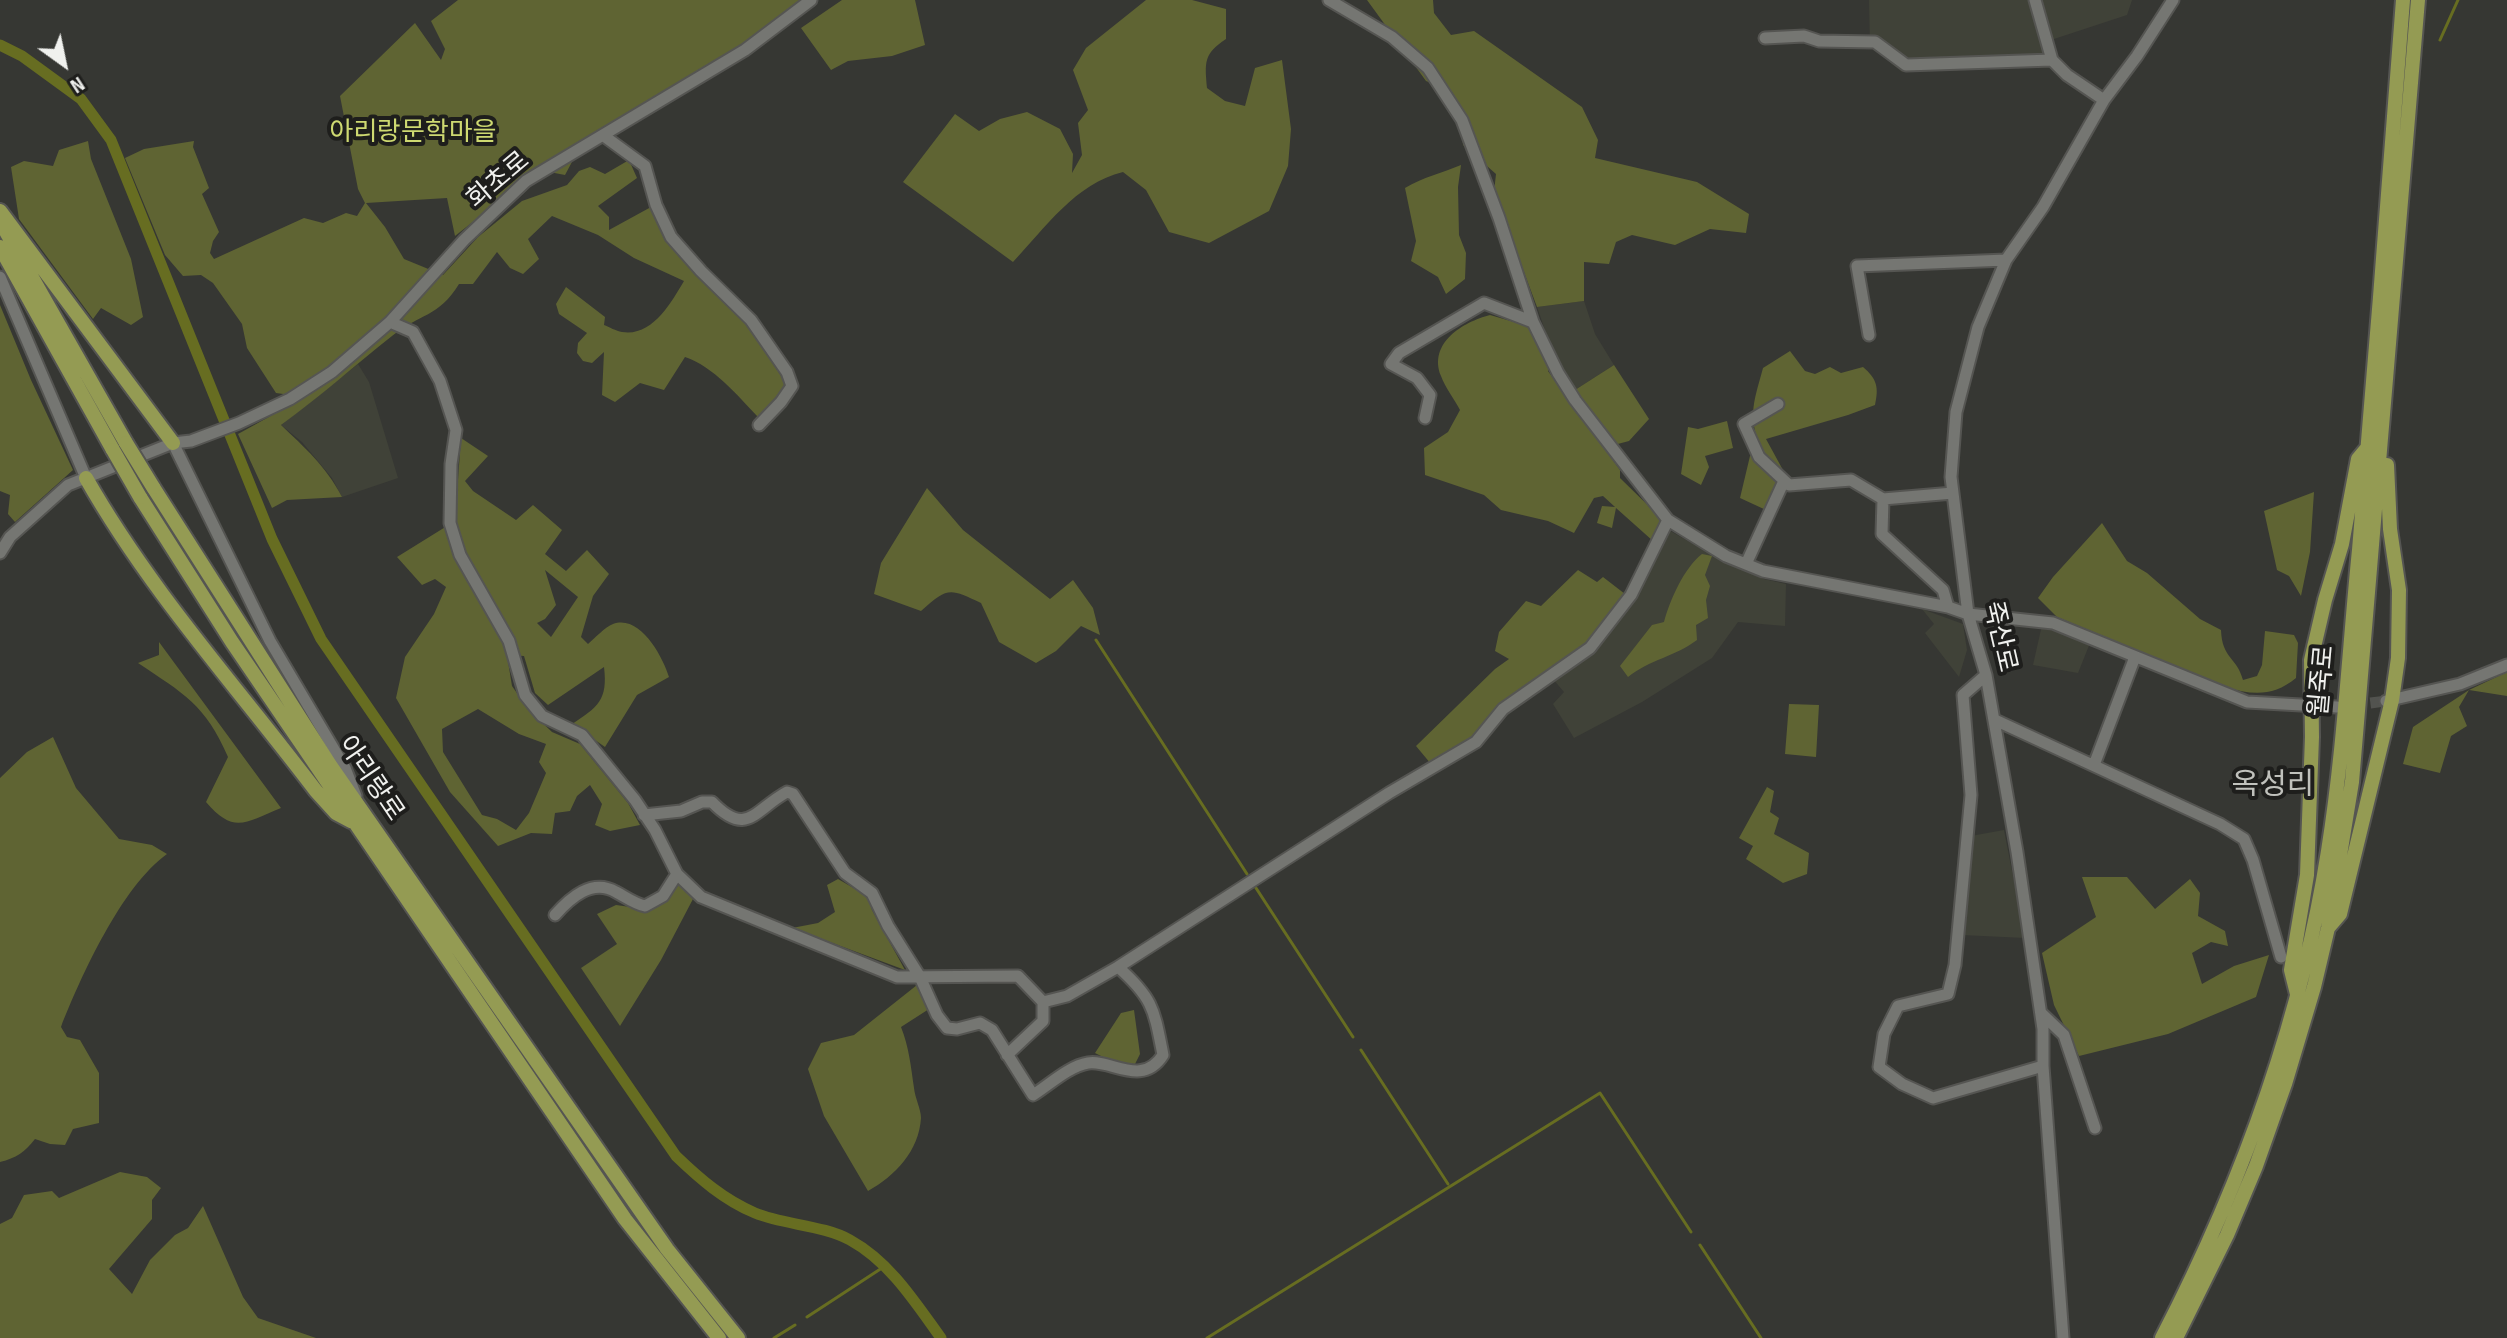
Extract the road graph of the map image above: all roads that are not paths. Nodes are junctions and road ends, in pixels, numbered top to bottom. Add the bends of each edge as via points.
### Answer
1 (811, 0) edge
2 (1329, 0) edge
3 (2035, 0) edge
4 (2173, 0) edge
5 (2403, 0) edge
6 (2418, 0) edge
7 (1765, 38) dead end
8 (2052, 60) junction
9 (2104, 100) junction
10 (604, 136) junction
11 (0, 211) edge
12 (0, 221) edge
13 (0, 247) edge
14 (2006, 260) junction
15 (0, 277) edge
16 (390, 322) junction
17 (1533, 322) junction
18 (1869, 335) dead end
19 (1778, 404) dead end
20 (1425, 418) dead end
21 (2384, 423) junction
22 (759, 425) dead end
23 (173, 443) junction
24 (120, 446) junction
25 (2369, 446) junction
26 (86, 478) junction
27 (1784, 481) junction
28 (1953, 493) junction
29 (1883, 499) junction
30 (1668, 520) junction
31 (0, 553) edge
32 (1746, 564) junction
33 (1948, 607) junction
34 (1968, 614) junction
35 (2135, 657) junction
36 (2507, 665) edge
37 (1986, 675) junction
38 (2389, 701) junction
39 (2311, 704) junction
40 (2337, 707) dead end
41 (1995, 720) junction
42 (2094, 765) junction
43 (644, 815) junction
44 (359, 817) junction
45 (677, 874) junction
46 (555, 915) dead end
47 (2328, 928) junction
48 (2281, 957) dead end
49 (1118, 967) junction
50 (920, 977) junction
51 (2297, 997) junction
52 (1043, 1002) junction
53 (2041, 1013) junction
54 (1007, 1055) junction
55 (2043, 1066) junction
56 (2095, 1128) dead end
57 (719, 1338) edge
58 (738, 1338) edge
59 (2063, 1338) edge
60 (2162, 1338) edge
61 (2176, 1338) edge

1 - 10 street, 화초로 via 745,50
2 - 17 street via 1392,37 1428,68 1462,120
3 - 8 street
4 - 9 street, 죽산로
5 - 25 main road, 월죽로
6 - 21 main road, 월죽로
7 - 8 street via 1875,42 1906,65
8 - 9 street
9 - 14 street, 죽산로
10 - 16 street, 화초로 via 526,181
10 - 22 street via 645,166 671,237 745,313 787,372 792,386
11 - 23 main road
12 - 24 main road, 아리랑로
13 - 24 main road, 아리랑로
14 - 18 street via 1857,266
14 - 28 street, 죽산로 via 1978,327 1956,412
15 - 26 street
16 - 23 street, 화초로 via 332,372 290,399 202,437
16 - 43 street via 413,332 440,381 456,430 450,523 460,555 509,641 525,695 542,716 582,735
17 - 20 street via 1484,303 1399,353 1391,364 1417,378 1430,395
17 - 30 street via 1575,400
19 - 27 street via 1744,424 1759,457
21 - 38 main road via 2390,438 2389,515 2399,590 2398,658
21 - 47 main road, 월죽로 via 2352,782
23 - 26 street
23 - 44 street via 270,641 345,768
24 - 44 main road, 아리랑로, bridge via 153,487
24 - 44 main road, 아리랑로, bridge via 140,497 186,572
25 - 39 main road via 2358,459 2342,544 2317,630
25 - 51 main road, 월죽로 via 2338,781
26 - 31 street via 68,485 10,537
26 - 44 main road via 160,591 316,791 336,813
27 - 29 street via 1789,485 1851,480
27 - 32 street
28 - 29 street
28 - 34 street, 죽산로
29 - 33 street via 1882,534 1943,590
30 - 32 street
30 - 49 street via 1631,595 1590,648 1503,709 1476,742
32 - 33 street
33 - 34 street
34 - 35 street via 2053,623
34 - 37 street, 죽산로
35 - 39 street via 2247,702
35 - 42 street
36 - 38 street via 2460,684
37 - 41 street, 죽산로
37 - 55 street via 1963,695 1971,795 1948,994 1898,1006 1884,1034 1879,1067 1933,1098
38 - 47 main road via 2340,914
39 - 40 street
39 - 51 main road via 2307,875 2291,970
41 - 42 street
41 - 53 street, 죽산로
42 - 48 street via 2244,839
43 - 45 street
43 - 50 street via 712,802 726,817 740,821 787,792 793,794 845,873 872,893
44 - 57 main road, 아리랑로 via 625,1219
44 - 58 main road, 아리랑로 via 635,1204
45 - 46 street via 663,896 645,906 612,889 593,887 571,898
45 - 50 street via 701,897 897,977
47 - 61 main road, 월죽로 via 2285,1084 2256,1166
49 - 52 street via 1067,996
49 - 54 street via 1149,999 1156,1015 1163,1055 1159,1062 1141,1071 1088,1063 1033,1095
50 - 52 street via 1018,976
50 - 54 street via 947,1028 980,1023 992,1030
51 - 60 main road, 월죽로 via 2238,1175
52 - 54 street via 1043,1021
53 - 55 street, 죽산로
53 - 56 street via 2064,1035
55 - 59 street, 죽산로

